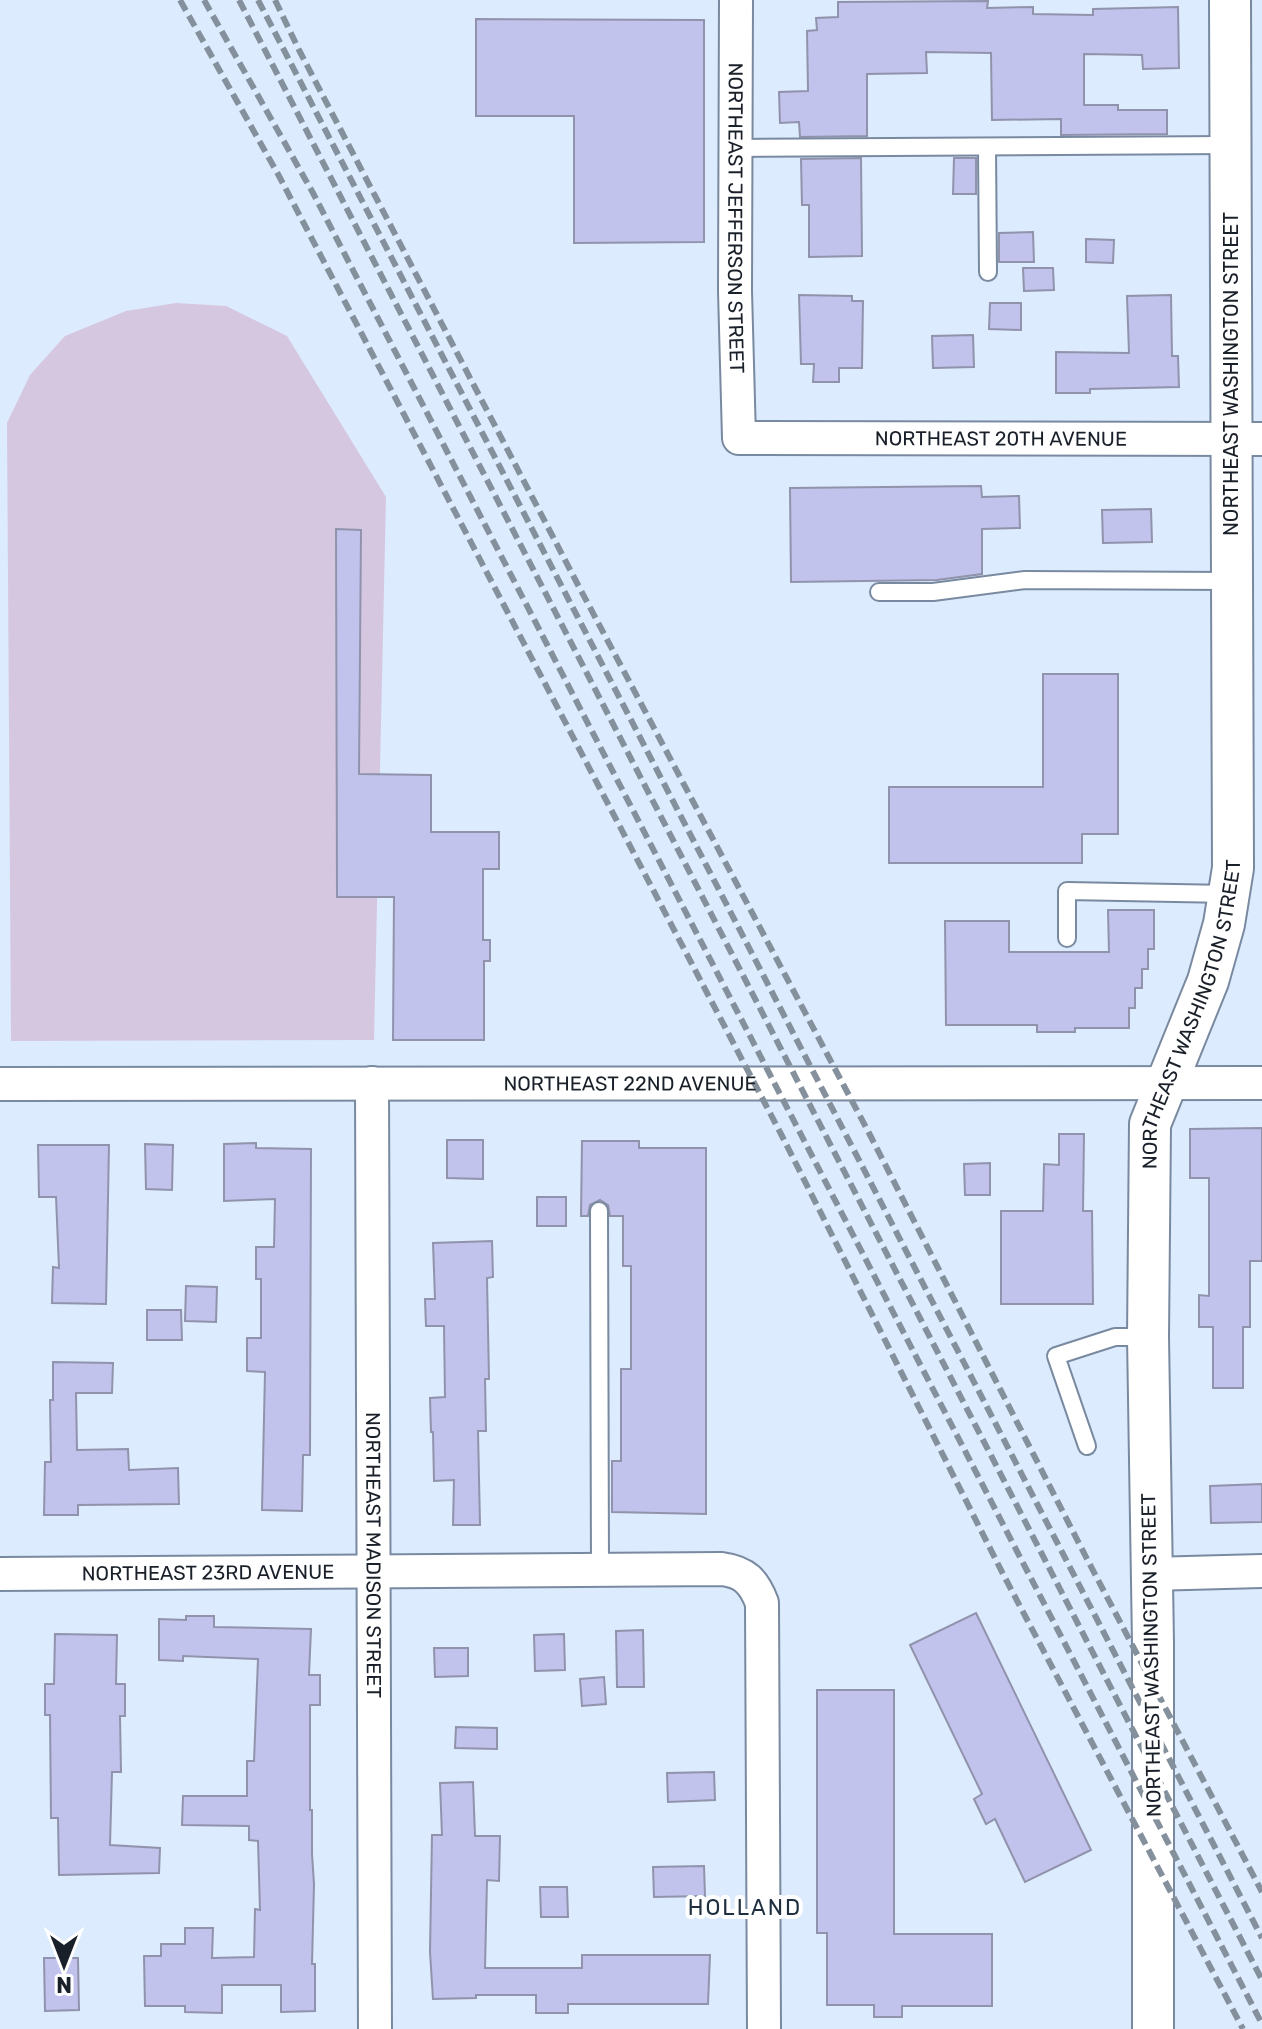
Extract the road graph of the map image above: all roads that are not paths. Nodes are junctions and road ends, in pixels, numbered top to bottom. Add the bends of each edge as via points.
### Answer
1 (736, 0) edge
2 (1230, 0) edge
3 (1230, 145) junction
4 (987, 147) junction
5 (736, 148) junction
6 (988, 272) dead end
7 (739, 438) joint
8 (1246, 439) edge
9 (1232, 581) junction
10 (879, 592) dead end
11 (1230, 894) junction
12 (1067, 938) dead end
13 (372, 1083) junction
14 (1262, 1083) edge
15 (0, 1084) edge
16 (1167, 1084) junction
17 (599, 1211) dead end
18 (1148, 1337) junction
19 (1087, 1446) dead end
20 (374, 1570) junction
21 (600, 1570) junction
22 (1262, 1571) edge
23 (0, 1574) edge
24 (1150, 1574) junction
25 (375, 2029) edge
26 (764, 2029) edge
27 (1153, 2029) edge

1 - 5 street, NORTHEAST JEFFERSON STREET
2 - 3 street, NORTHEAST WASHINGTON STREET
3 - 4 lane
3 - 8 street, NORTHEAST WASHINGTON STREET
4 - 5 lane
4 - 6 lane
5 - 7 street, NORTHEAST JEFFERSON STREET
7 - 8 street, NORTHEAST 20TH AVENUE
8 - 9 street, NORTHEAST WASHINGTON STREET
9 - 10 lane via 1025,580 946,591
9 - 11 street, NORTHEAST WASHINGTON STREET
11 - 12 lane via 1067,891
11 - 16 street, NORTHEAST WASHINGTON STREET via 1208,981
13 - 15 street, NORTHEAST 22ND AVENUE
13 - 16 street, NORTHEAST 22ND AVENUE
13 - 20 street, NORTHEAST MADISON STREET
14 - 16 street, NORTHEAST 22ND AVENUE
16 - 18 street, NORTHEAST WASHINGTON STREET via 1150,1124
17 - 21 lane
18 - 19 lane via 1115,1337 1056,1356
18 - 24 street, NORTHEAST WASHINGTON STREET
20 - 21 street, NORTHEAST 23RD AVENUE
20 - 23 street, NORTHEAST 23RD AVENUE
20 - 25 street, NORTHEAST MADISON STREET
21 - 26 street, NORTHEAST 23RD AVENUE via 736,1571 749,1578 762,1603
22 - 24 street
24 - 27 street, NORTHEAST WASHINGTON STREET

